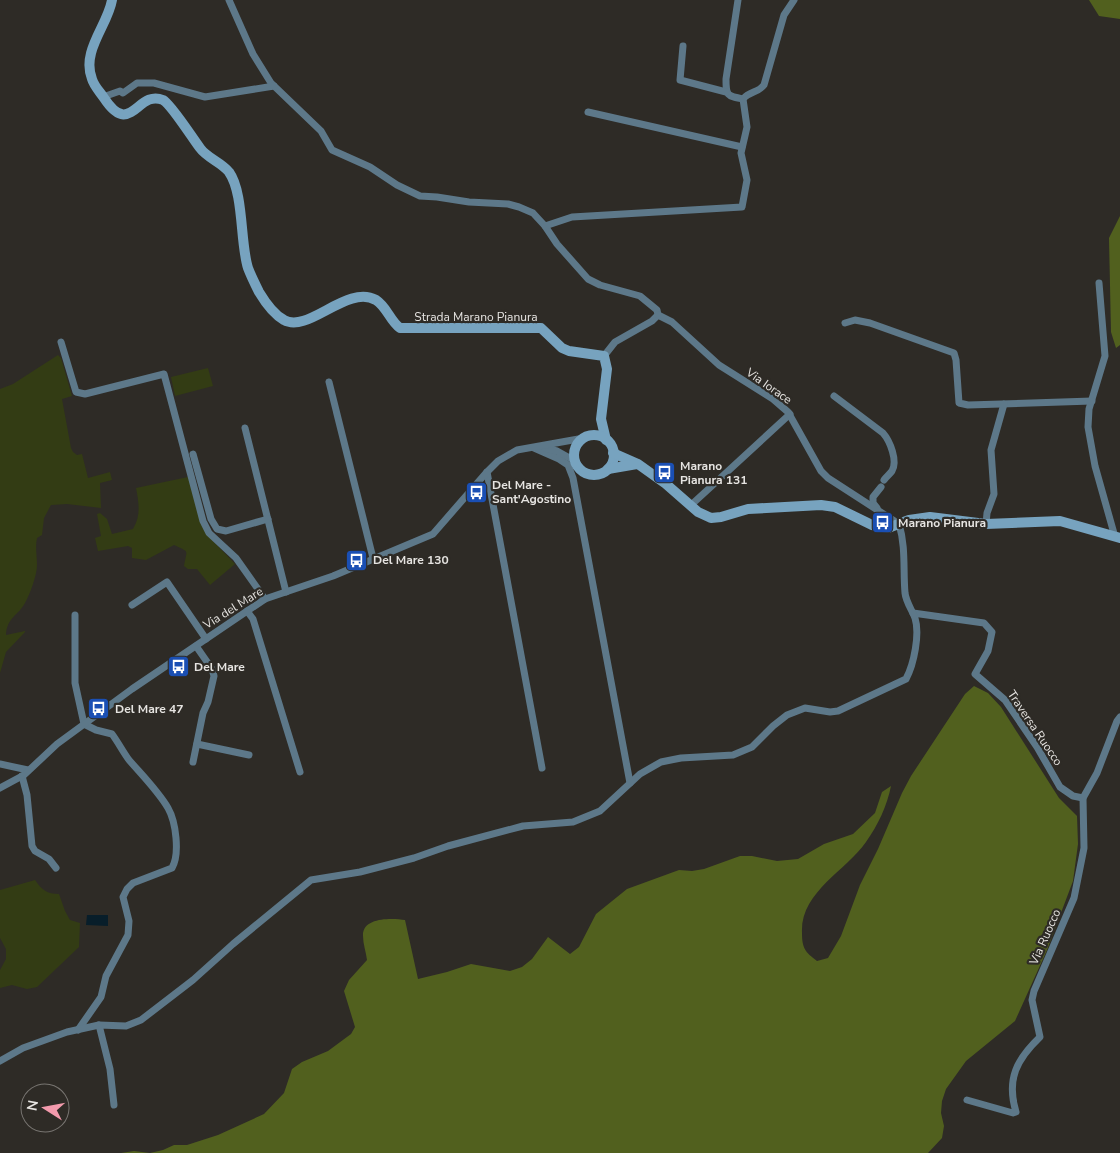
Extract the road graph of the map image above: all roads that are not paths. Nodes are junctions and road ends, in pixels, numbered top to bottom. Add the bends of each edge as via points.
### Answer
1 (112, 0) edge
2 (229, 0) edge
3 (738, 0) edge
4 (794, 0) edge
5 (683, 46) dead end
6 (274, 86) junction
7 (726, 92) junction
8 (104, 97) junction
9 (743, 99) junction
10 (588, 112) dead end
11 (742, 147) junction
12 (545, 226) junction
13 (1099, 283) dead end
14 (658, 315) junction
15 (845, 323) dead end
16 (61, 342) dead end
17 (604, 356) junction
18 (329, 382) dead end
19 (834, 396) dead end
20 (1092, 401) junction
21 (1004, 404) junction
22 (790, 414) junction
23 (601, 419) junction
24 (245, 428) dead end
25 (586, 437) junction
26 (606, 440) junction
27 (537, 447) junction
28 (614, 453) junction
29 (193, 454) dead end
30 (575, 461) junction
31 (638, 464) junction
32 (608, 469) junction
33 (487, 472) junction
34 (884, 480) dead end
35 (881, 487) dead end
36 (690, 506) junction
37 (880, 513) junction
38 (268, 519) junction
39 (899, 524) junction
40 (986, 524) junction
41 (1118, 538) edge
42 (373, 558) junction
43 (286, 592) junction
44 (266, 599) junction
45 (132, 605) dead end
46 (247, 611) junction
47 (913, 613) junction
48 (75, 615) dead end
49 (206, 639) junction
50 (196, 646) junction
51 (1120, 717) edge
52 (84, 724) junction
53 (197, 744) junction
54 (249, 755) dead end
55 (193, 762) dead end
56 (0, 764) edge
57 (542, 768) dead end
58 (28, 770) junction
59 (300, 772) dead end
60 (22, 776) junction
61 (630, 783) junction
62 (0, 788) edge
63 (1083, 798) junction
64 (56, 868) dead end
65 (98, 1026) junction
66 (78, 1030) junction
67 (0, 1060) edge
68 (967, 1100) dead end
69 (114, 1105) dead end

1 - 8 street, Strada Marano Pianura via 92,51 90,66 92,79
2 - 6 street, Via Iorace via 253,54
3 - 7 street
4 - 9 street via 784,15 764,86
5 - 7 street via 680,80
6 - 8 street via 205,97 154,83 137,83 123,93 120,91
6 - 12 street, Via Iorace via 321,131 332,150 370,167 397,185 420,196 514,205 533,213
7 - 9 street
8 - 17 street, Strada Marano Pianura via 118,114 127,114 150,99 167,103 202,151 229,172 236,192 248,267 262,298 284,321 292,323 309,319 355,298 366,297 382,306 393,324 400,328 541,328 569,352
9 - 11 street via 747,128
10 - 11 street
11 - 12 street via 747,180 742,207 572,216
12 - 14 street, Via Iorace via 588,279 640,296 657,310
13 - 20 street via 1105,356
14 - 17 street via 615,342
14 - 22 street, Via Iorace via 672,322 719,365 773,399
15 - 21 street via 855,320 870,323 954,353 959,403
16 - 44 street via 76,392 85,394 164,374 203,521 209,533 236,558
17 - 23 street via 607,369
18 - 42 street
19 - 34 street via 889,439 893,467
20 - 21 street
20 - 41 street via 1088,427 1091,446
21 - 40 street via 991,450 994,494
22 - 36 street
22 - 37 street, Via Iorace via 821,471
23 - 25 street
23 - 26 street
24 - 38 street
25 - 26 street
25 - 27 street, Via del Mare
25 - 30 street via 575,449
26 - 28 street
27 - 30 street via 557,451
27 - 33 street, Via del Mare via 517,450
27 - 61 street via 568,466 572,478
28 - 31 street
28 - 32 street
29 - 38 street via 211,519 217,529 226,531
30 - 32 street via 582,471 592,475 602,474
31 - 32 street
31 - 36 street
33 - 42 street, Via del Mare via 433,534
33 - 57 street
35 - 37 street via 873,497
36 - 39 street via 711,518 748,510 821,505 836,507 872,525 888,528
37 - 39 street, Via Iorace
38 - 43 street
39 - 40 street via 930,517
39 - 47 street via 904,546 905,596
40 - 41 street via 1060,521
42 - 43 street, Via del Mare
43 - 44 street, Via del Mare
44 - 46 street, Via del Mare
45 - 49 street via 167,582
46 - 49 street, Via del Mare
46 - 59 street via 253,619
47 - 61 street via 917,628 913,662 906,679 838,711 805,708 787,715 743,752 661,762
47 - 63 street, Traversa Ruocco via 984,623 992,632 988,651 975,674 1005,700 1060,787 1073,796
48 - 52 street via 74,683
49 - 50 street, Via del Mare
50 - 52 street, Via del Mare
50 - 53 street via 214,676
51 - 63 street
52 - 58 street, Via del Mare
52 - 66 street via 112,734 120,749 169,809 177,852 172,868 133,883 127,889 123,897 129,921 128,935 106,976 101,997
53 - 54 street
53 - 55 street
56 - 58 street
58 - 60 street, Via del Mare
60 - 62 street, Via del Mare
60 - 64 street via 32,846
61 - 65 street via 600,811 573,822 523,826 360,872 311,880 141,1020 126,1026
63 - 68 street, Via Ruocco via 1084,848 1074,898 1034,991 1032,1000 1040,1037 1026,1050 1014,1070 1016,1112 1013,1114
65 - 66 street
65 - 69 street via 110,1069
66 - 67 street via 23,1048

